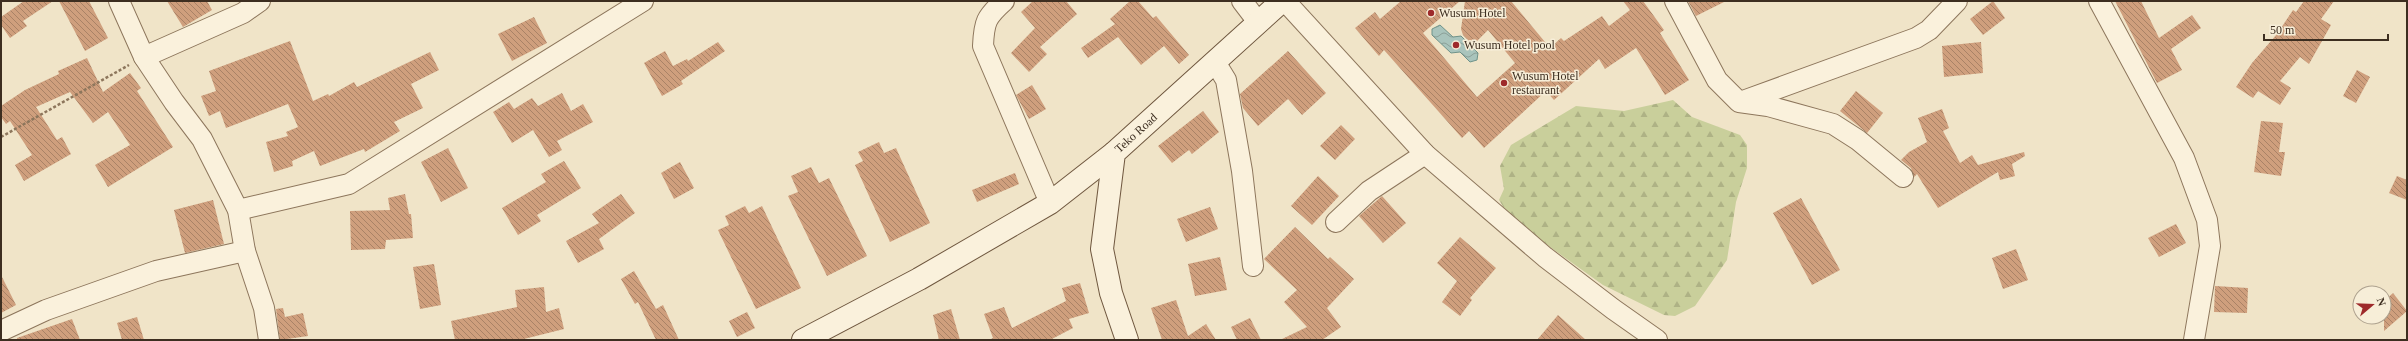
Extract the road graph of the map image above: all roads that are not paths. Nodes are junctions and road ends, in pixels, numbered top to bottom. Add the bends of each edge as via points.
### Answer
1 (119, 1) edge
2 (260, 1) edge
3 (643, 1) edge
4 (1004, 1) edge
5 (1242, 1) edge
6 (1284, 1) edge
7 (1675, 1) edge
8 (1957, 1) edge
9 (2099, 1) edge
10 (1258, 22) junction
11 (144, 58) junction
12 (1215, 62) junction
13 (1739, 102) junction
14 (1114, 153) junction
15 (1425, 154) junction
16 (1903, 177) dead end
17 (1050, 202) junction
18 (238, 210) junction
19 (1336, 222) dead end
20 (245, 251) junction
21 (1253, 266) dead end
22 (1, 331) edge
23 (269, 340) edge
24 (803, 340) edge
25 (1127, 340) edge
26 (1657, 340) edge
27 (2194, 340) edge

1 - 11 street
2 - 11 street via 243,13
3 - 18 street via 349,184
4 - 17 street via 984,25 983,46
5 - 10 street
6 - 10 street, Teko Road
6 - 15 street
7 - 13 street via 1717,80
8 - 13 street via 1929,30 1916,38
9 - 27 street via 2184,158 2207,220 2210,246
10 - 12 street, Teko Road
11 - 18 street via 202,139
12 - 14 street, Teko Road
12 - 21 street via 1228,88 1242,172
13 - 16 street via 1768,106 1833,124 1877,154
14 - 17 street
14 - 25 street, Teko Road via 1102,249 1111,294
15 - 19 street via 1369,191
15 - 26 street via 1545,257
17 - 24 street via 919,279
18 - 20 street
20 - 22 street via 156,271 46,310
20 - 23 street via 264,308

